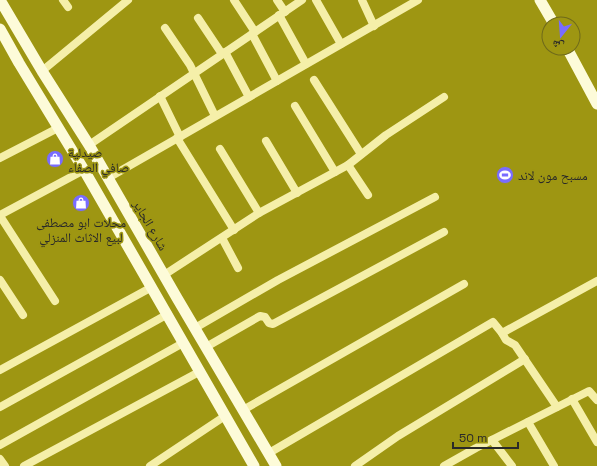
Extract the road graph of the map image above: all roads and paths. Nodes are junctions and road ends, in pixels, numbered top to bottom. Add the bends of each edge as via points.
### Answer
1 (128, 0) edge
2 (234, 0) edge
3 (276, 0) edge
4 (302, 0) edge
5 (316, 0) edge
6 (362, 0) edge
7 (418, 0) edge
8 (540, 0) edge
9 (3, 1) edge
10 (282, 14) junction
11 (549, 16) edge
12 (198, 18) dead end
13 (374, 26) junction
14 (165, 28) dead end
15 (0, 29) edge
16 (254, 33) junction
17 (341, 44) junction
18 (224, 53) junction
19 (31, 54) junction
20 (571, 56) edge
21 (19, 63) junction
22 (306, 64) junction
23 (42, 72) junction
24 (193, 74) junction
25 (314, 80) dead end
26 (277, 81) junction
27 (160, 96) junction
28 (249, 97) junction
29 (444, 97) dead end
30 (597, 104) edge
31 (295, 106) dead end
32 (215, 116) junction
33 (58, 128) junction
34 (178, 137) junction
35 (266, 141) dead end
36 (89, 145) junction
37 (220, 149) dead end
38 (361, 154) junction
39 (0, 158) edge
40 (348, 165) junction
41 (84, 170) junction
42 (335, 172) junction
43 (108, 178) junction
44 (297, 193) junction
45 (368, 196) dead end
46 (436, 197) dead end
47 (259, 213) junction
48 (0, 215) edge
49 (234, 230) junction
50 (444, 232) dead end
51 (222, 238) junction
52 (238, 268) dead end
53 (164, 275) junction
54 (0, 280) edge
55 (597, 281) edge
56 (464, 284) dead end
57 (152, 287) junction
58 (55, 301) dead end
59 (168, 314) junction
60 (23, 315) dead end
61 (195, 328) junction
62 (502, 333) junction
63 (183, 343) junction
64 (206, 347) junction
65 (525, 359) junction
66 (0, 370) edge
67 (199, 372) junction
68 (572, 399) junction
69 (597, 400) edge
70 (0, 407) edge
71 (557, 407) junction
72 (243, 410) junction
73 (225, 416) junction
74 (528, 422) junction
75 (492, 440) junction
76 (597, 442) edge
77 (0, 445) edge
78 (269, 453) junction
79 (0, 459) edge
80 (5, 466) edge
81 (24, 466) edge
82 (150, 466) edge
83 (254, 466) edge
84 (276, 466) edge
85 (355, 466) edge
86 (444, 466) edge
87 (512, 466) edge
88 (554, 466) edge

1 - 23 street
2 - 16 street
3 - 10 street
4 - 10 street
5 - 17 street
6 - 13 street
7 - 13 street
8 - 11 street
9 - 19 street, شارع الجاير
10 - 16 street
10 - 22 street
12 - 18 street
13 - 17 street
14 - 24 street via 190,65
15 - 21 street
16 - 18 street
16 - 26 street
17 - 22 street
18 - 24 street
18 - 28 street
19 - 21 street
19 - 23 street, شارع الجاير
20 - 30 street
21 - 33 street
22 - 26 street
23 - 36 street, شارع الجاير
24 - 27 street
24 - 32 street
25 - 38 street
26 - 28 street
27 - 34 street
27 - 36 street
28 - 32 street
29 - 38 street via 386,134
31 - 42 street
32 - 34 street
33 - 39 street
33 - 41 street
34 - 43 street
34 - 49 street
35 - 44 street
36 - 43 street, شارع الجاير
37 - 47 street
38 - 40 street
40 - 42 street
40 - 45 street
41 - 48 street
41 - 57 street
42 - 44 street
43 - 53 street, شارع الجاير
44 - 47 street
46 - 61 street via 278,280
47 - 49 street
48 - 58 street
49 - 51 street
50 - 64 street via 273,324 269,324 265,317 260,316
51 - 52 street
51 - 53 street
53 - 61 street, شارع الجاير
54 - 60 street
55 - 62 street
56 - 72 street
57 - 59 street
57 - 66 street
59 - 63 street
59 - 70 street
61 - 64 street, شارع الجاير
62 - 65 street via 506,340 516,345
62 - 78 street via 493,322
63 - 67 street
63 - 77 street
64 - 72 street, شارع الجاير
65 - 71 street
65 - 85 street via 398,436
67 - 73 street
67 - 81 street
68 - 69 street via 589,391
68 - 71 street
68 - 76 street
71 - 74 street
72 - 78 street, شارع الجاير
73 - 82 street
73 - 83 street
74 - 75 street
74 - 88 street
75 - 86 street
75 - 87 street
78 - 84 street, شارع الجاير
79 - 80 street

